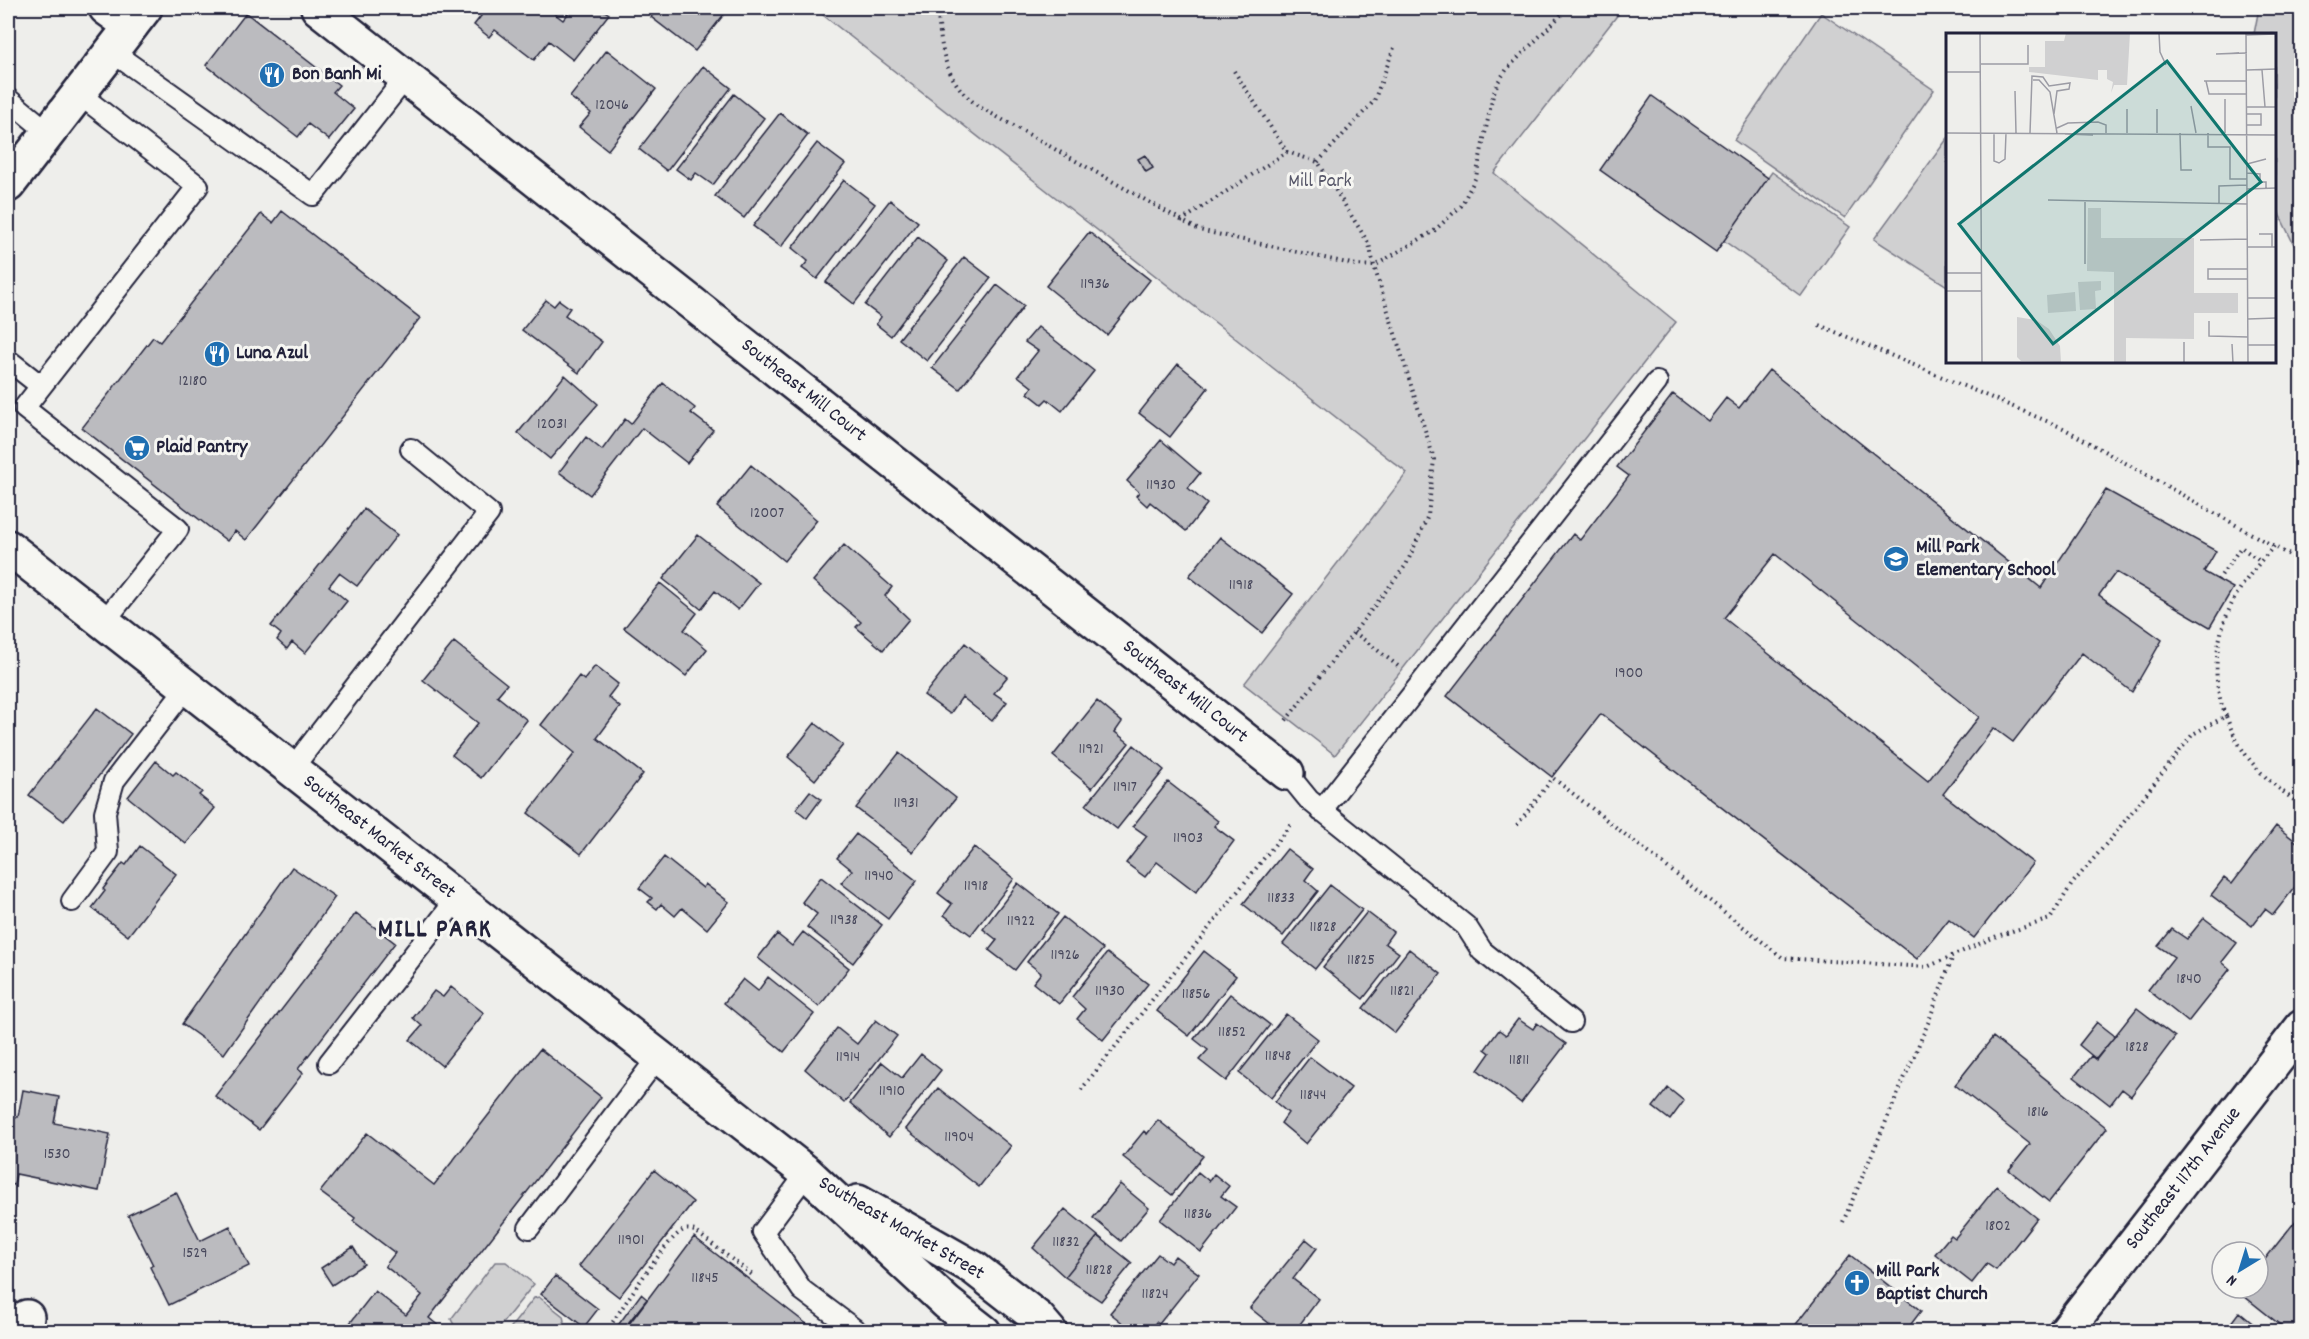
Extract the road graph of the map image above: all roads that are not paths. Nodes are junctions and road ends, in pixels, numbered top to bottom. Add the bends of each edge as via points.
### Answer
1 (329, 11) edge
2 (123, 23) edge
3 (406, 77) junction
4 (79, 93) junction
5 (8, 99) edge
6 (48, 132) junction
7 (8, 185) edge
8 (8, 360) edge
9 (1658, 382) dead end
10 (41, 386) junction
11 (411, 449) dead end
12 (8, 548) edge
13 (104, 623) junction
14 (186, 688) junction
15 (291, 770) junction
16 (1287, 773) joint
17 (1315, 806) junction
18 (456, 899) junction
19 (72, 901) dead end
20 (1571, 1022) dead end
21 (2301, 1027) edge
22 (658, 1057) junction
23 (329, 1063) dead end
24 (807, 1173) junction
25 (529, 1228) dead end
26 (858, 1332) edge
27 (984, 1332) edge
28 (1050, 1332) edge
29 (2065, 1332) edge

1 - 3 street, Southeast Mill Court
2 - 3 lane via 313,195
2 - 4 street
3 - 16 street, Southeast Mill Court
4 - 6 street
4 - 10 lane via 198,186
5 - 6 lane
6 - 7 street
8 - 10 lane
9 - 17 lane via 1421,684
10 - 13 lane via 24,408 178,529
11 - 15 lane via 489,513
12 - 13 street, Southeast Market Street
13 - 14 street, Southeast Market Street
14 - 15 street, Southeast Market Street
14 - 19 lane via 114,780 105,812 108,852
15 - 18 street, Southeast Market Street
16 - 17 lane
17 - 20 lane via 1466,926 1482,951
18 - 22 street, Southeast Market Street
18 - 23 lane
21 - 29 street, Southeast 117th Avenue
22 - 24 street, Southeast Market Street
22 - 25 lane
24 - 26 lane via 763,1232 802,1290
24 - 27 street, Southeast Market Street
24 - 28 street, Southeast Market Street via 974,1268

